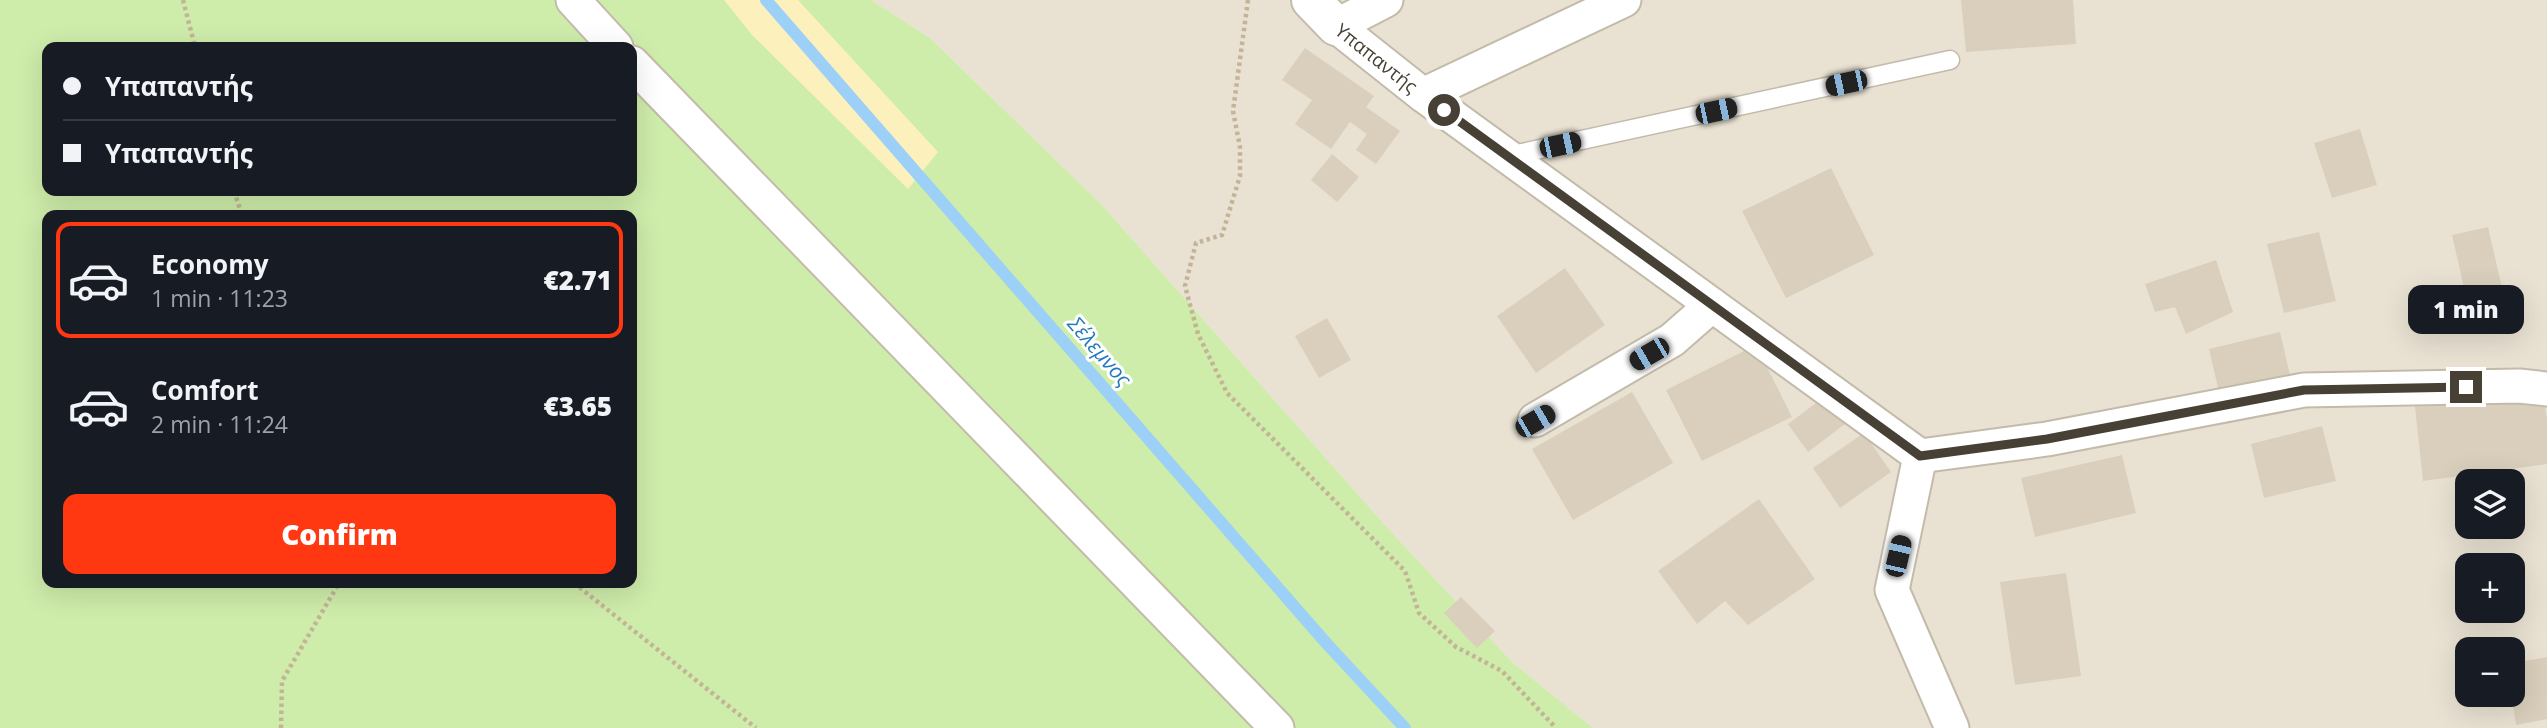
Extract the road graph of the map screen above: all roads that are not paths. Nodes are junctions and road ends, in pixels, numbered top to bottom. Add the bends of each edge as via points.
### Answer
1 (573, 0) edge
2 (1387, 0) edge
3 (1624, 0) edge
4 (1324, 13) edge
5 (611, 42) edge
6 (1950, 61) dead end
7 (637, 68) edge
8 (1423, 95) junction
9 (1508, 156) junction
10 (1712, 304) junction
11 (2547, 390) edge
12 (1535, 421) dead end
13 (1920, 456) junction
14 (1277, 728) edge
15 (1952, 728) edge

1 - 5 street
2 - 4 street
3 - 8 street
4 - 8 street, Υπαπαντής
6 - 9 lane
7 - 14 street
8 - 9 street, Υπαπαντής
9 - 10 street, Υπαπαντής
10 - 12 street via 1672,340
10 - 13 street, Υπαπαντής
11 - 13 street via 2519,386 2304,390 2047,439
13 - 15 street via 1892,590

